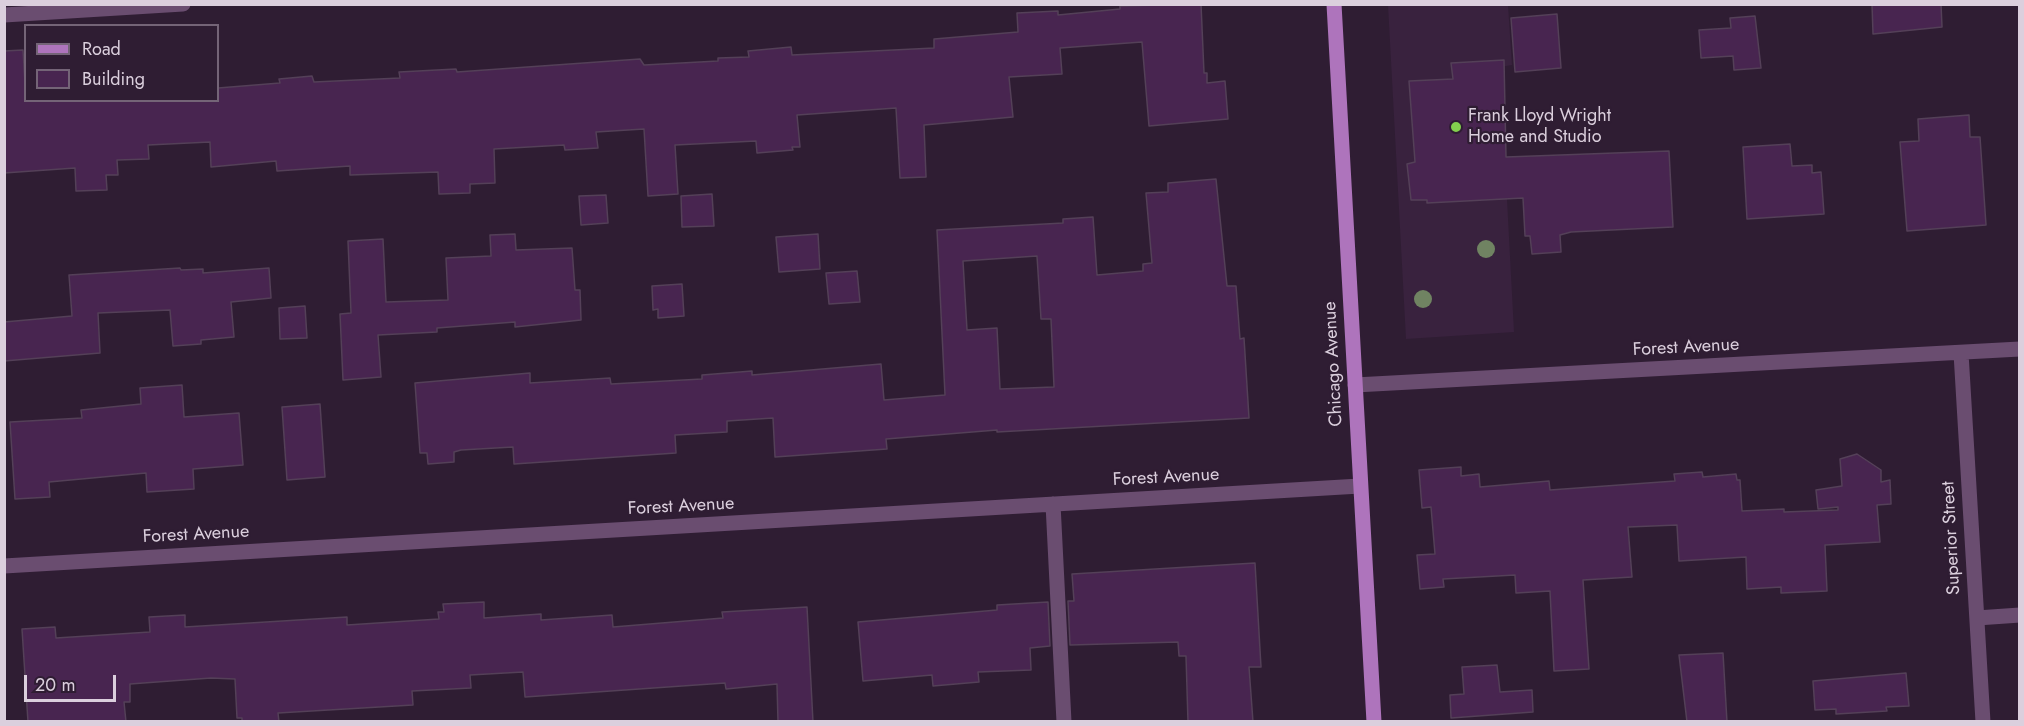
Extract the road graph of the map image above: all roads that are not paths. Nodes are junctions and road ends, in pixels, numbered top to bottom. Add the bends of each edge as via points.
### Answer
1 (183, 4) edge
2 (1334, 4) edge
3 (4, 15) edge
4 (2019, 349) edge
5 (1961, 353) junction
6 (1355, 385) junction
7 (1360, 486) junction
8 (1053, 504) junction
9 (4, 566) edge
10 (2019, 615) edge
11 (1977, 618) junction
12 (1064, 722) edge
13 (1374, 722) edge
14 (1983, 722) edge

1 - 3 street
2 - 6 main road, Chicago Avenue
4 - 5 street, Forest Avenue
5 - 6 street, Forest Avenue
5 - 11 street, Superior Street
6 - 7 main road, Chicago Avenue
7 - 8 street, Forest Avenue
7 - 13 main road, Chicago Avenue
8 - 9 street, Forest Avenue
8 - 12 street
10 - 11 street
11 - 14 street, Superior Street

